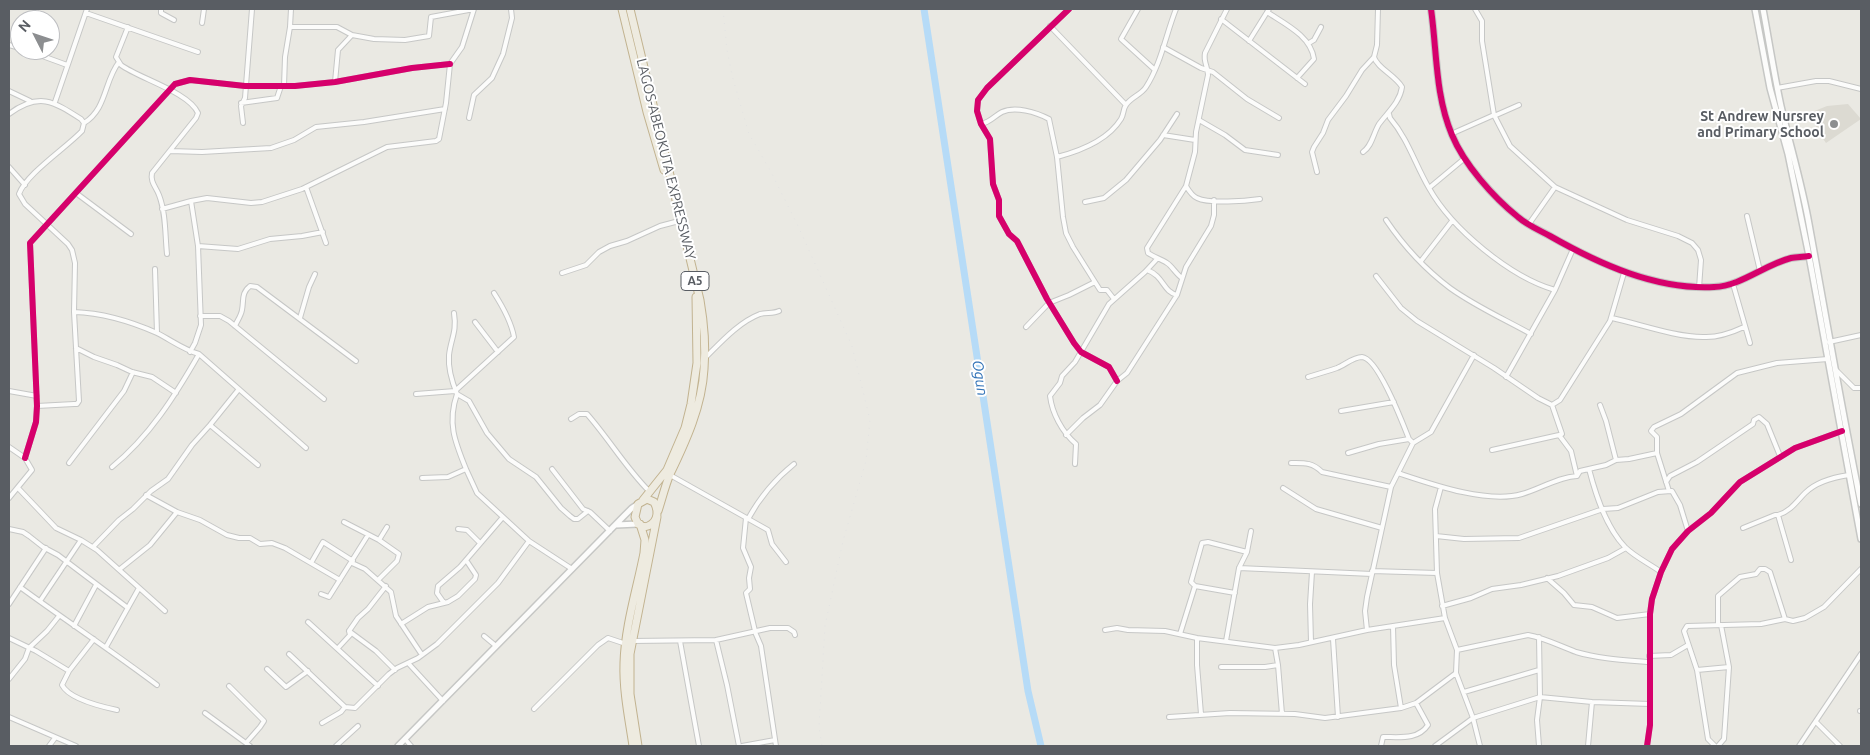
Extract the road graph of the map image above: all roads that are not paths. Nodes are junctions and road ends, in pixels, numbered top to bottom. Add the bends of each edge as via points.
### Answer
1 (162, 9) edge
2 (204, 9) edge
3 (252, 9) edge
4 (291, 9) edge
5 (474, 9) edge
6 (511, 9) edge
7 (622, 9) edge
8 (630, 9) edge
9 (1069, 9) edge
10 (1138, 9) edge
11 (1176, 9) edge
12 (1227, 9) edge
13 (1378, 9) edge
14 (1431, 9) edge
15 (1476, 9) edge
16 (1755, 9) edge
17 (1763, 9) edge
18 (1268, 10) edge
19 (86, 11) edge
20 (1221, 19) junction
21 (174, 20) dead end
22 (202, 23) dead end
23 (290, 26) junction
24 (1050, 26) junction
25 (128, 27) junction
26 (1321, 27) dead end
27 (631, 31) junction
28 (352, 35) junction
29 (1249, 41) junction
30 (1309, 44) junction
31 (1163, 46) junction
32 (635, 50) junction
33 (198, 52) dead end
34 (1374, 57) junction
35 (53, 60) edge
36 (119, 62) junction
37 (450, 64) junction
38 (67, 65) junction
39 (1155, 70) junction
40 (1208, 70) junction
41 (1296, 78) junction
42 (335, 82) junction
43 (1305, 84) dead end
44 (245, 86) junction
45 (283, 86) junction
46 (1777, 88) junction
47 (1861, 88) edge
48 (170, 89) junction
49 (9, 90) edge
50 (30, 102) junction
51 (55, 102) junction
52 (241, 103) junction
53 (1126, 105) junction
54 (1519, 105) dead end
55 (445, 110) junction
56 (9, 114) edge
57 (1177, 114) dead end
58 (1389, 114) junction
59 (1494, 116) junction
60 (469, 118) dead end
61 (1279, 118) dead end
62 (1199, 120) junction
63 (84, 123) junction
64 (243, 123) dead end
65 (981, 124) junction
66 (1451, 134) junction
67 (1163, 135) junction
68 (1195, 140) junction
69 (170, 151) junction
70 (1363, 152) dead end
71 (1791, 154) junction
72 (1278, 155) dead end
73 (1057, 157) junction
74 (1465, 158) junction
75 (9, 167) edge
76 (1317, 172) dead end
77 (25, 184) junction
78 (1186, 186) junction
79 (306, 187) junction
80 (1555, 187) junction
81 (1429, 188) junction
82 (76, 193) junction
83 (1214, 200) junction
84 (1260, 200) dead end
85 (191, 201) junction
86 (1085, 202) dead end
87 (162, 210) junction
88 (1747, 216) dead end
89 (1386, 220) dead end
90 (679, 221) junction
91 (1452, 221) junction
92 (47, 224) junction
93 (1529, 224) junction
94 (324, 232) junction
95 (131, 234) dead end
96 (326, 243) dead end
97 (198, 246) junction
98 (1572, 249) junction
99 (167, 254) dead end
100 (1810, 256) junction
101 (1156, 259) junction
102 (1421, 261) junction
103 (155, 269) dead end
104 (1146, 270) junction
105 (1760, 271) junction
106 (562, 273) dead end
107 (1624, 273) junction
108 (315, 274) dead end
109 (1376, 276) dead end
110 (1182, 278) junction
111 (1095, 282) junction
112 (1733, 284) junction
113 (1699, 288) junction
114 (1555, 290) junction
115 (494, 293) dead end
116 (1177, 295) junction
117 (1114, 299) junction
118 (1050, 303) junction
119 (779, 311) dead end
120 (74, 312) junction
121 (1822, 312) junction
122 (454, 313) dead end
123 (200, 316) junction
124 (300, 318) junction
125 (1612, 318) junction
126 (475, 322) dead end
127 (234, 326) junction
128 (1026, 327) dead end
129 (1744, 327) junction
130 (157, 334) junction
131 (1531, 334) junction
132 (1861, 335) edge
133 (1830, 342) junction
134 (1750, 343) dead end
135 (76, 348) junction
136 (190, 352) junction
137 (498, 352) junction
138 (1081, 352) junction
139 (199, 354) junction
140 (1474, 355) junction
141 (704, 358) junction
142 (1829, 358) junction
143 (356, 361) dead end
144 (1836, 369) junction
145 (133, 372) junction
146 (1308, 377) dead end
147 (1506, 377) junction
148 (1117, 381) junction
149 (1861, 388) edge
150 (239, 389) junction
151 (9, 391) edge
152 (456, 392) junction
153 (176, 393) junction
154 (416, 394) dead end
155 (37, 396) junction
156 (324, 399) dead end
157 (1394, 402) junction
158 (1552, 405) junction
159 (1600, 405) dead end
160 (37, 406) junction
161 (1341, 411) dead end
162 (571, 419) dead end
163 (210, 425) junction
164 (1842, 430) junction
165 (1559, 434) junction
166 (1066, 435) junction
167 (1409, 439) junction
168 (1413, 443) junction
169 (9, 447) edge
170 (306, 448) dead end
171 (1492, 450) dead end
172 (1348, 453) dead end
173 (1657, 453) junction
174 (1780, 456) junction
175 (25, 458) junction
176 (1616, 460) junction
177 (69, 463) dead end
178 (1291, 463) dead end
179 (258, 464) dead end
180 (794, 464) dead end
181 (1075, 464) dead end
182 (112, 467) dead end
183 (466, 469) junction
184 (552, 469) dead end
185 (1589, 469) junction
186 (1398, 473) junction
187 (670, 475) junction
188 (1849, 475) junction
189 (1577, 476) junction
190 (422, 478) dead end
191 (1666, 482) junction
192 (1391, 487) junction
193 (1440, 487) junction
194 (18, 488) junction
195 (1283, 488) dead end
196 (649, 491) junction
197 (1672, 491) junction
198 (146, 495) junction
199 (9, 498) edge
200 (641, 502) junction
201 (1861, 504) edge
202 (1603, 509) junction
203 (588, 511) junction
204 (177, 512) junction
205 (657, 514) junction
206 (1778, 515) junction
207 (503, 517) junction
208 (747, 519) junction
209 (344, 522) dead end
210 (639, 524) junction
211 (616, 525) junction
212 (387, 527) dead end
213 (1382, 528) junction
214 (1743, 528) dead end
215 (458, 529) dead end
216 (10, 531) edge
217 (610, 531) junction
218 (1251, 531) dead end
219 (1688, 531) junction
220 (368, 535) junction
221 (1436, 536) junction
222 (1861, 539) edge
223 (82, 540) junction
224 (379, 540) junction
225 (529, 541) junction
226 (480, 543) junction
227 (93, 547) junction
228 (46, 548) junction
229 (1626, 548) junction
230 (1246, 552) junction
231 (466, 560) junction
232 (1791, 560) dead end
233 (66, 562) junction
234 (352, 562) junction
235 (786, 562) dead end
236 (311, 563) junction
237 (1239, 568) junction
238 (120, 569) junction
239 (572, 569) junction
240 (1861, 569) edge
241 (1312, 572) junction
242 (1372, 572) junction
243 (1661, 572) junction
244 (1437, 573) junction
245 (1547, 578) junction
246 (340, 580) junction
247 (378, 580) junction
248 (96, 584) junction
249 (386, 586) junction
250 (1195, 586) junction
251 (20, 587) junction
252 (139, 588) junction
253 (1235, 593) junction
254 (321, 594) dead end
255 (40, 601) junction
256 (444, 603) junction
257 (9, 604) edge
258 (1442, 606) junction
259 (128, 608) junction
260 (165, 611) dead end
261 (1650, 614) junction
262 (59, 616) junction
263 (1445, 618) junction
264 (1785, 619) junction
265 (308, 622) dead end
266 (401, 624) junction
267 (1719, 625) junction
268 (74, 626) junction
269 (1393, 626) junction
270 (1105, 630) dead end
271 (1367, 630) junction
272 (349, 631) junction
273 (755, 631) junction
274 (1180, 634) junction
275 (796, 635) dead end
276 (484, 636) dead end
277 (1539, 637) junction
278 (9, 638) edge
279 (1197, 638) junction
280 (1333, 639) junction
281 (94, 640) junction
282 (716, 640) junction
283 (680, 641) junction
284 (1226, 641) junction
285 (1311, 642) junction
286 (629, 643) junction
287 (1688, 645) junction
288 (496, 646) junction
289 (106, 647) junction
290 (29, 648) junction
291 (338, 648) junction
292 (1275, 648) junction
293 (1456, 650) junction
294 (289, 654) dead end
295 (1861, 654) edge
296 (422, 655) junction
297 (1649, 656) junction
298 (1649, 662) junction
299 (409, 664) junction
300 (1278, 665) junction
301 (1221, 667) dead end
302 (1729, 668) junction
303 (267, 669) dead end
304 (395, 670) junction
305 (1539, 670) junction
306 (1697, 670) junction
307 (69, 671) junction
308 (308, 671) junction
309 (1456, 673) junction
310 (9, 679) edge
311 (157, 685) dead end
312 (229, 686) dead end
313 (378, 686) junction
314 (1464, 692) junction
315 (1540, 697) junction
316 (443, 701) junction
317 (1416, 702) junction
318 (1592, 702) junction
319 (1650, 704) junction
320 (345, 707) junction
321 (1401, 708) junction
322 (534, 709) dead end
323 (117, 710) dead end
324 (206, 713) dead end
325 (1201, 714) junction
326 (1282, 714) junction
327 (9, 717) edge
328 (1169, 717) dead end
329 (1338, 717) junction
330 (1473, 718) junction
331 (1816, 722) junction
332 (322, 723) dead end
333 (358, 726) dead end
334 (55, 738) junction
335 (405, 739) junction
336 (775, 740) junction
337 (248, 745) edge
338 (1539, 745) edge
339 (49, 746) edge
340 (76, 746) edge
341 (336, 746) edge
342 (398, 746) edge
343 (411, 746) edge
344 (633, 746) edge
345 (638, 746) edge
346 (699, 746) edge
347 (741, 746) edge
348 (776, 746) edge
349 (1381, 746) edge
350 (1435, 746) edge
351 (1480, 746) edge
352 (1532, 746) edge
353 (1588, 746) edge
354 (1647, 746) edge
355 (1716, 746) edge
356 (1799, 746) edge
357 (1840, 746) edge

1 - 21 street via 161,13
2 - 22 street
3 - 44 street
4 - 23 street
5 - 28 street via 430,17 430,34 426,38 374,39
5 - 37 street via 462,47
6 - 60 street via 512,18 503,54 492,78 474,95
7 - 27 highway, LAGOS-ABEOKUTA EXPRESSWAY / A5
8 - 27 highway, LAGOS-ABEOKUTA EXPRESSWAY / A5
9 - 24 street
10 - 39 street via 1121,39
11 - 31 street
12 - 20 street
13 - 34 street
14 - 66 main road via 1438,83
15 - 59 street via 1482,21 1482,41
16 - 71 main road via 1774,110
17 - 46 main road
18 - 29 street
18 - 30 street
19 - 25 street
19 - 38 street
20 - 29 street
20 - 40 street via 1205,53 1203,61
23 - 28 street via 337,27
23 - 45 street
24 - 53 street
24 - 65 street via 982,94 977,106
25 - 33 street
25 - 36 street via 116,57
26 - 30 street
27 - 32 highway, LAGOS-ABEOKUTA EXPRESSWAY / A5
28 - 42 street via 338,50
29 - 41 street
30 - 41 street via 1314,59
31 - 39 street
31 - 40 street
32 - 90 highway, LAGOS-ABEOKUTA EXPRESSWAY / A5 via 646,112
32 - 141 highway, LAGOS-ABEOKUTA EXPRESSWAY / A5 via 700,300
34 - 58 street via 1402,87 1399,99
34 - 76 street via 1328,120 1314,147 1312,152
35 - 38 street
36 - 48 street via 126,69
36 - 63 street via 98,110
37 - 42 street
37 - 55 street
38 - 51 street
39 - 53 street via 1143,92
40 - 61 street
40 - 62 street
41 - 43 street
42 - 45 street
44 - 45 street
44 - 48 street via 190,80 175,84
44 - 52 street via 245,98
45 - 52 street via 277,98
46 - 47 street via 1816,81
46 - 71 main road
48 - 69 street via 198,112
48 - 82 street
49 - 50 street
50 - 51 street
50 - 56 street
51 - 63 street
52 - 64 street
53 - 73 street via 1124,114 1113,129 1086,148
54 - 59 street
55 - 69 street via 316,127 271,148
55 - 79 street via 436,140 387,147
57 - 67 street
58 - 70 street
58 - 81 street via 1405,138
59 - 66 street
59 - 80 street via 1510,146
62 - 68 street
62 - 72 street via 1245,150
63 - 77 street via 78,136
65 - 73 street via 1007,110 1022,110 1046,117 1050,121
65 - 118 street via 990,139 999,216 1017,241
66 - 74 main road
67 - 68 street
67 - 86 street via 1136,169 1106,196
68 - 78 street
69 - 87 street via 151,178
71 - 100 main road
71 - 121 main road via 1809,223
73 - 111 street via 1066,233
74 - 81 street
74 - 93 main road via 1504,205
75 - 77 street
77 - 92 street via 20,198
78 - 83 street via 1199,199
78 - 101 street via 1146,248
79 - 85 street via 262,202 207,198
79 - 94 street
80 - 93 street
80 - 113 street via 1627,220 1692,243 1701,260
81 - 91 street
82 - 92 street
82 - 95 street
83 - 84 street
83 - 110 street via 1211,226
85 - 87 street
85 - 97 street
87 - 99 street
88 - 105 street
89 - 102 street
90 - 106 street via 603,249 586,266
90 - 196 highway, LAGOS-ABEOKUTA EXPRESSWAY / A5 via 696,301 696,378 686,423 667,470
91 - 102 street
91 - 114 street via 1506,265
92 - 120 street via 68,244 74,256
92 - 155 street via 30,243 29,250
93 - 98 main road
94 - 96 street
94 - 97 street via 270,239 238,249
97 - 123 street
98 - 107 main road
98 - 114 street
100 - 105 main road via 1792,258
100 - 121 main road
101 - 104 street
101 - 110 street via 1168,263
102 - 131 street via 1468,300
103 - 130 street
104 - 116 street via 1154,273 1171,294
104 - 117 street
105 - 112 main road
107 - 113 main road via 1664,284
107 - 125 street
108 - 124 street
109 - 140 street via 1409,315
110 - 116 street
111 - 117 street via 1100,290 1107,290
111 - 118 street
112 - 113 main road
112 - 129 street
114 - 131 street
115 - 137 street via 514,331 514,337
116 - 148 street via 1127,373
117 - 138 street
118 - 128 street
118 - 138 street
119 - 141 street via 760,314 742,325
120 - 130 street via 119,319
120 - 135 street
121 - 133 main road
121 - 142 main road
122 - 152 street via 456,330 449,356
123 - 127 street via 220,316
123 - 136 street via 199,333
124 - 127 street via 257,286 250,286 242,297 242,312
124 - 143 street
125 - 129 street via 1704,338
125 - 158 street via 1560,400
126 - 137 street
127 - 156 street
129 - 134 street
130 - 136 street
131 - 147 street
132 - 133 street
133 - 144 main road
135 - 145 street
135 - 160 street via 77,404
136 - 139 street
137 - 152 street
138 - 148 street via 1109,367
138 - 166 street via 1050,396
139 - 150 street
139 - 153 street
140 - 147 street
140 - 168 street via 1431,432
141 - 187 highway, LAGOS-ABEOKUTA EXPRESSWAY / A5 via 696,410
142 - 164 main road
142 - 173 street via 1777,363 1737,373 1681,414 1654,427 1651,431 1656,437
144 - 149 street via 1854,388
144 - 201 main road
145 - 153 street via 152,377
145 - 177 street via 124,390
146 - 157 street via 1364,357 1382,379
147 - 158 street
148 - 166 street via 1100,405
150 - 163 street
150 - 170 street
151 - 155 street
152 - 154 street
152 - 183 street via 452,430
152 - 203 street via 469,401 487,433 509,459 536,477 561,508 574,519
153 - 182 street via 144,436
155 - 160 street
157 - 161 street
157 - 167 street
158 - 165 street via 1562,434
159 - 176 street
160 - 175 street via 36,422
162 - 196 street via 587,414
163 - 179 street
163 - 198 street via 168,479
164 - 174 street
164 - 188 main road
165 - 171 street
165 - 189 street via 1571,451
166 - 181 street via 1076,444
167 - 168 street
167 - 172 street
168 - 186 street
169 - 175 street
173 - 176 street
173 - 191 street
174 - 191 street via 1766,424 1759,417 1697,462 1670,476
174 - 219 street via 1740,482
175 - 194 street via 32,470
176 - 185 street
178 - 192 street via 1308,463 1322,472
180 - 208 street via 761,496
183 - 190 street via 448,477
183 - 207 street via 477,493
184 - 203 street
185 - 189 street via 1580,471
185 - 202 street
186 - 192 street
186 - 193 street
187 - 205 highway, LAGOS-ABEOKUTA EXPRESSWAY / A5
187 - 208 street
188 - 206 street via 1836,477 1806,492 1801,500
188 - 222 main road
189 - 193 street via 1520,495 1477,495
191 - 197 street
192 - 213 street
193 - 221 street
194 - 199 street
194 - 223 street via 56,528
195 - 213 street via 1316,509
196 - 200 highway, LAGOS-ABEOKUTA EXPRESSWAY / A5
197 - 202 street via 1658,492 1618,508
197 - 219 street
198 - 204 street
198 - 227 street
200 - 205 highway via 647,499 654,502
200 - 210 highway, A5 via 635,517
200 - 211 main road
202 - 221 street via 1519,538
202 - 229 street via 1610,527
203 - 217 street
204 - 236 street via 227,535 250,538 260,544 274,544
204 - 238 street via 150,545
205 - 210 highway via 652,525
205 - 286 highway, LAGOS-ABEOKUTA EXPRESSWAY / A5
206 - 214 street
206 - 232 street
207 - 225 street
207 - 226 street
208 - 235 street via 768,530 772,544
208 - 273 street via 743,548 751,567 750,588 746,593
209 - 220 street
210 - 211 main road
210 - 286 highway, LAGOS-ABEOKUTA EXPRESSWAY / A5 via 644,553
211 - 217 main road
212 - 224 street
213 - 242 street
215 - 226 street via 467,530
216 - 228 street via 26,533
217 - 239 main road
218 - 230 street
219 - 243 street via 1672,549
220 - 224 street
220 - 234 street
221 - 244 street
223 - 227 street
223 - 233 street
224 - 247 street via 397,551 399,556
225 - 239 street
225 - 296 street via 498,583
226 - 231 street
227 - 238 street
228 - 233 street
228 - 251 street
229 - 243 street
229 - 245 street via 1593,564
230 - 237 street
230 - 250 street via 1202,543 1191,582
231 - 256 street via 437,588
231 - 256 street via 475,572 475,579 458,596
233 - 248 street
233 - 255 street
234 - 236 street via 323,542
234 - 246 street
234 - 247 street
236 - 246 street
237 - 241 street
237 - 253 street
238 - 252 street
239 - 288 main road
240 - 264 street via 1824,608 1805,618
241 - 242 street
241 - 285 street
242 - 244 street
242 - 271 street via 1366,604
243 - 261 street
244 - 258 street
245 - 258 street via 1492,589
245 - 261 street via 1574,605 1592,607 1617,618
246 - 254 street via 329,598
247 - 249 street
248 - 259 street
248 - 268 street
249 - 266 street
249 - 272 street
250 - 253 street
250 - 274 street
251 - 255 street
251 - 257 street
252 - 259 street
252 - 260 street
253 - 284 street
255 - 262 street
256 - 266 street via 428,607
258 - 263 street
259 - 289 street
261 - 297 street
262 - 268 street
262 - 290 street
263 - 269 street
263 - 293 street
264 - 267 street via 1761,624
264 - 267 street via 1770,572 1764,569 1740,577 1718,596
265 - 291 street
266 - 296 street
267 - 287 street via 1687,626 1684,631
267 - 302 street
268 - 281 street
269 - 271 street
269 - 321 street via 1394,665
270 - 274 street via 1156,630
271 - 280 street
272 - 291 street via 350,635
272 - 304 street
273 - 275 street via 788,628
273 - 282 street
273 - 336 street via 761,646
274 - 279 street
276 - 288 street
277 - 293 street via 1528,635
277 - 298 street via 1579,652
277 - 305 street
278 - 290 street
279 - 284 street
279 - 325 street
280 - 285 street
280 - 329 street
281 - 289 street
281 - 307 street
282 - 283 street
282 - 347 street
283 - 286 street
283 - 346 street
284 - 292 street
285 - 292 street
286 - 322 street via 608,638
286 - 344 highway, LAGOS-ABEOKUTA EXPRESSWAY / A5 via 624,661 624,687
286 - 345 highway, LAGOS-ABEOKUTA EXPRESSWAY / A5 via 629,680
287 - 297 street via 1671,654
287 - 306 street
288 - 316 main road
289 - 311 street
290 - 307 street
290 - 310 street
291 - 313 street
292 - 300 street
293 - 309 street
294 - 308 street
295 - 331 street
296 - 299 street
297 - 298 street
298 - 319 street
299 - 304 street
299 - 316 street
300 - 301 street
300 - 326 street
302 - 306 street
302 - 355 street via 1724,739
303 - 308 street via 286,687
304 - 313 street
305 - 314 street
305 - 315 street
306 - 355 street via 1708,739
307 - 323 street via 62,682 66,691
308 - 320 street
309 - 314 street
309 - 317 street
312 - 337 street via 264,720
313 - 320 street via 355,708
314 - 330 street
315 - 318 street
315 - 330 street
315 - 338 street via 1537,720
316 - 335 main road
317 - 321 street
317 - 349 street via 1428,724 1424,732 1414,736 1383,737
318 - 319 street
318 - 353 street
319 - 354 street
320 - 332 street
321 - 329 street
324 - 337 street
325 - 326 street
325 - 328 street
326 - 329 street
327 - 334 street
330 - 350 street
330 - 351 street
331 - 356 street
331 - 357 street
333 - 341 street
334 - 339 street
334 - 340 street
335 - 342 main road
335 - 343 street
336 - 347 street
336 - 348 street
338 - 352 street

